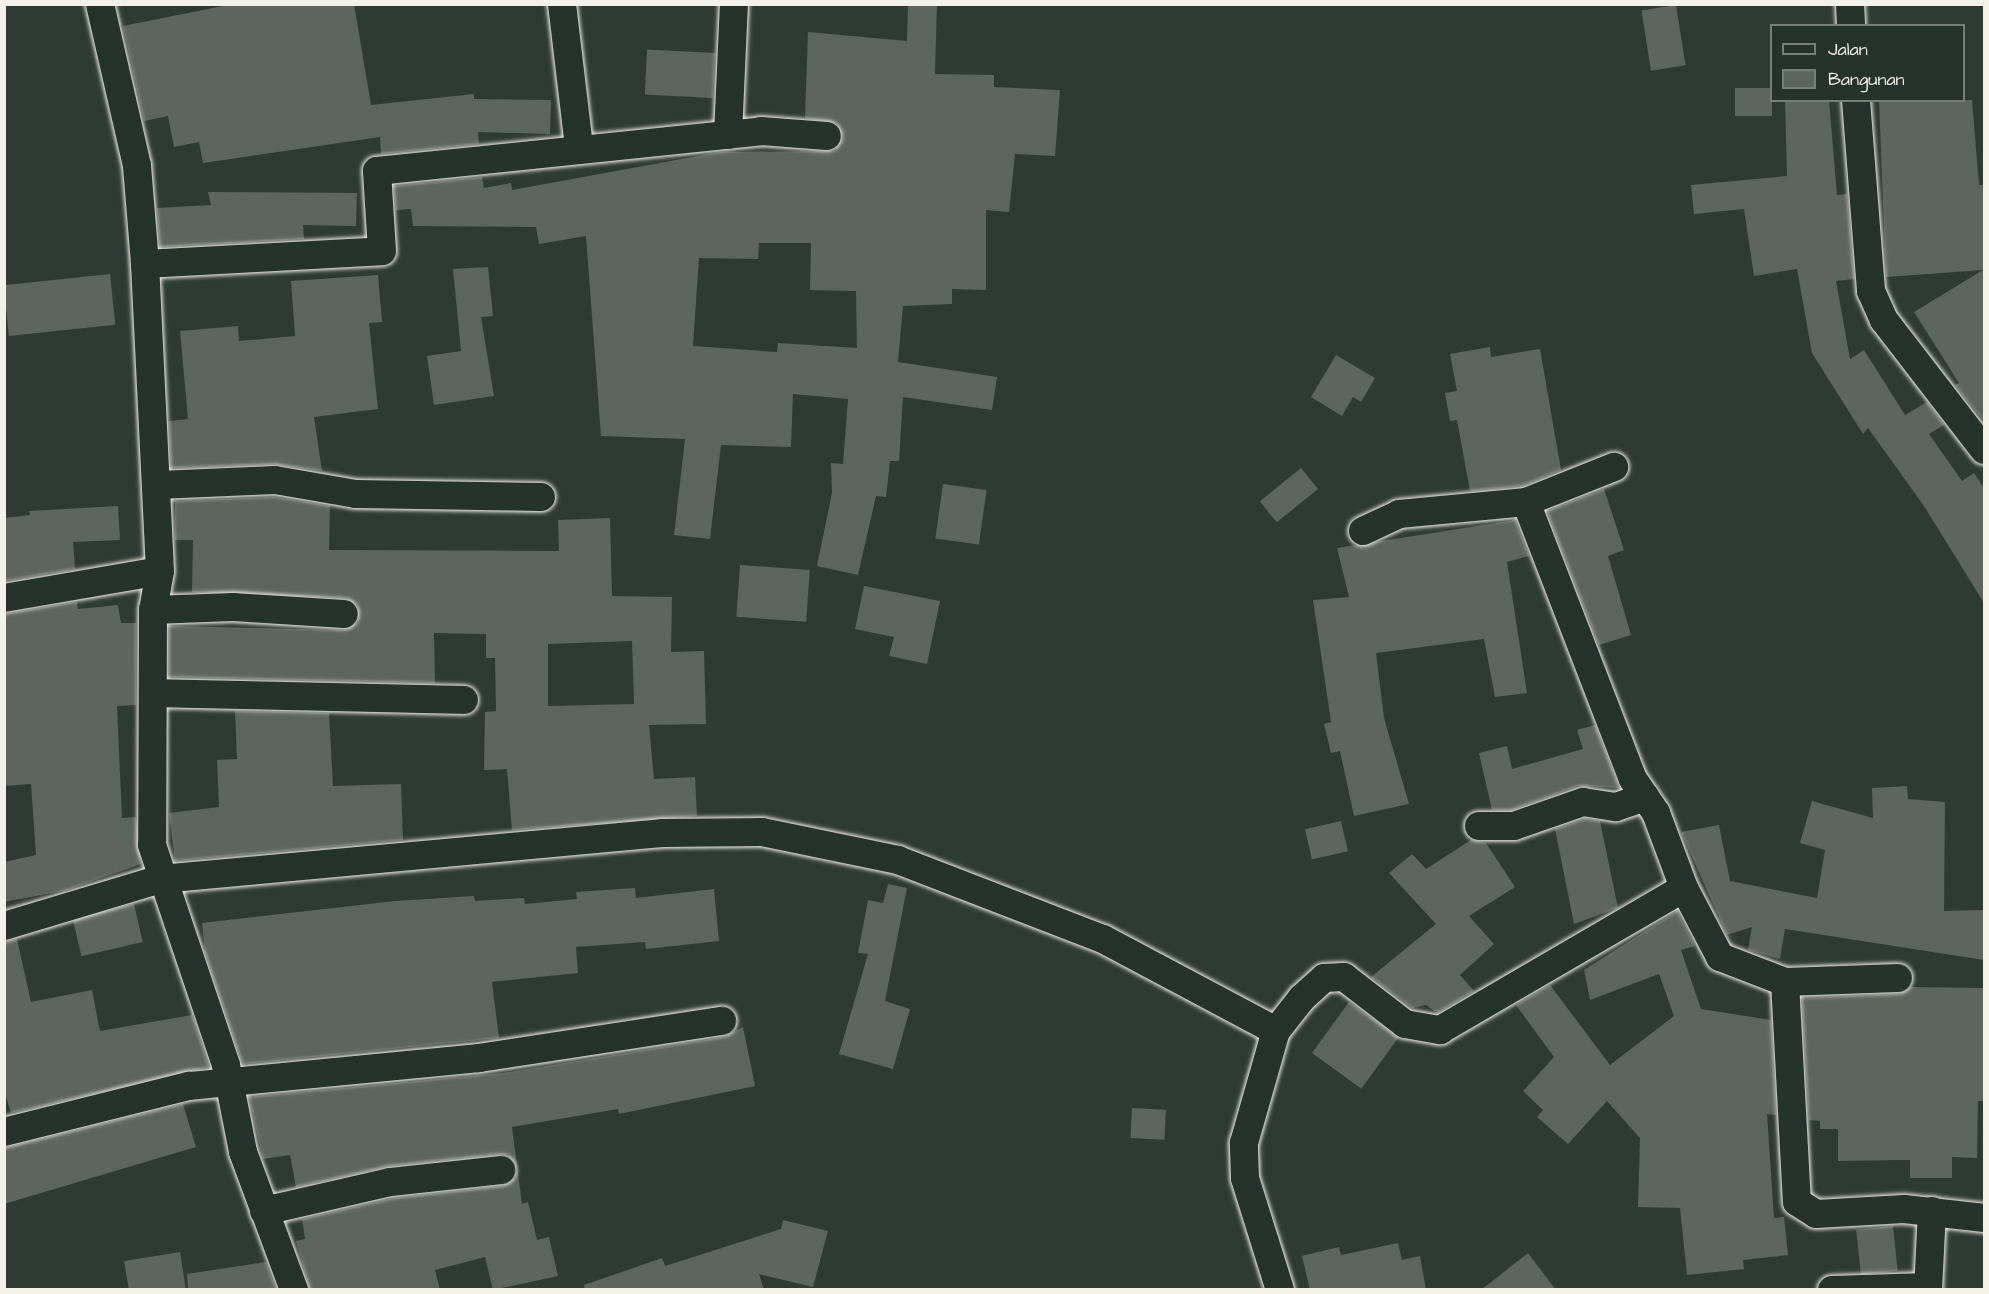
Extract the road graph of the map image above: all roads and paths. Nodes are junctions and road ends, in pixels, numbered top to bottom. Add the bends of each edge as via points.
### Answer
1 (100, 4) edge
2 (562, 4) edge
3 (734, 4) edge
4 (1850, 4) edge
5 (1851, 24) edge
6 (1856, 102) edge
7 (728, 135) junction
8 (826, 136) dead end
9 (579, 147) junction
10 (145, 264) junction
11 (1981, 441) edge
12 (1614, 467) dead end
13 (158, 484) junction
14 (541, 497) dead end
15 (1526, 501) junction
16 (1363, 531) dead end
17 (160, 570) junction
18 (4, 598) edge
19 (153, 610) junction
20 (344, 614) dead end
21 (154, 693) junction
22 (464, 700) dead end
23 (1645, 797) junction
24 (1479, 826) dead end
25 (161, 879) junction
26 (1684, 888) junction
27 (4, 926) edge
28 (1898, 978) dead end
29 (1785, 982) junction
30 (722, 1021) dead end
31 (1276, 1031) junction
32 (227, 1082) junction
33 (4, 1132) edge
34 (501, 1170) dead end
35 (264, 1210) junction
36 (1932, 1211) junction
37 (1984, 1218) edge
38 (1928, 1288) edge
39 (294, 1290) edge
40 (1280, 1290) edge
41 (1832, 1290) edge

1 - 10 street via 137,166
2 - 9 street
3 - 7 street
4 - 5 street
6 - 11 street via 1871,291 1884,320
7 - 8 street
7 - 9 street
9 - 10 street via 377,171 382,251
10 - 13 street
12 - 15 street
13 - 14 street via 275,480 356,494
13 - 17 street
15 - 16 street via 1390,516
15 - 23 street via 1633,779
17 - 18 street
17 - 19 street
19 - 20 street via 233,607
19 - 21 street
21 - 22 street
21 - 25 street via 153,845
23 - 24 street via 1616,807 1583,802 1514,826
23 - 26 street
25 - 27 street
25 - 31 street via 663,833 789,834 898,860 1103,939
25 - 32 street
26 - 29 street via 1720,957
26 - 31 street via 1440,1030 1405,1024 1344,977 1324,978
28 - 29 street
29 - 36 street via 1797,1202 1816,1214
30 - 32 street via 479,1058
31 - 40 street via 1252,1101 1244,1154 1245,1178
32 - 33 street via 178,1088
32 - 35 street
34 - 35 street via 391,1182
35 - 39 street
36 - 37 street
36 - 38 street
38 - 41 street

